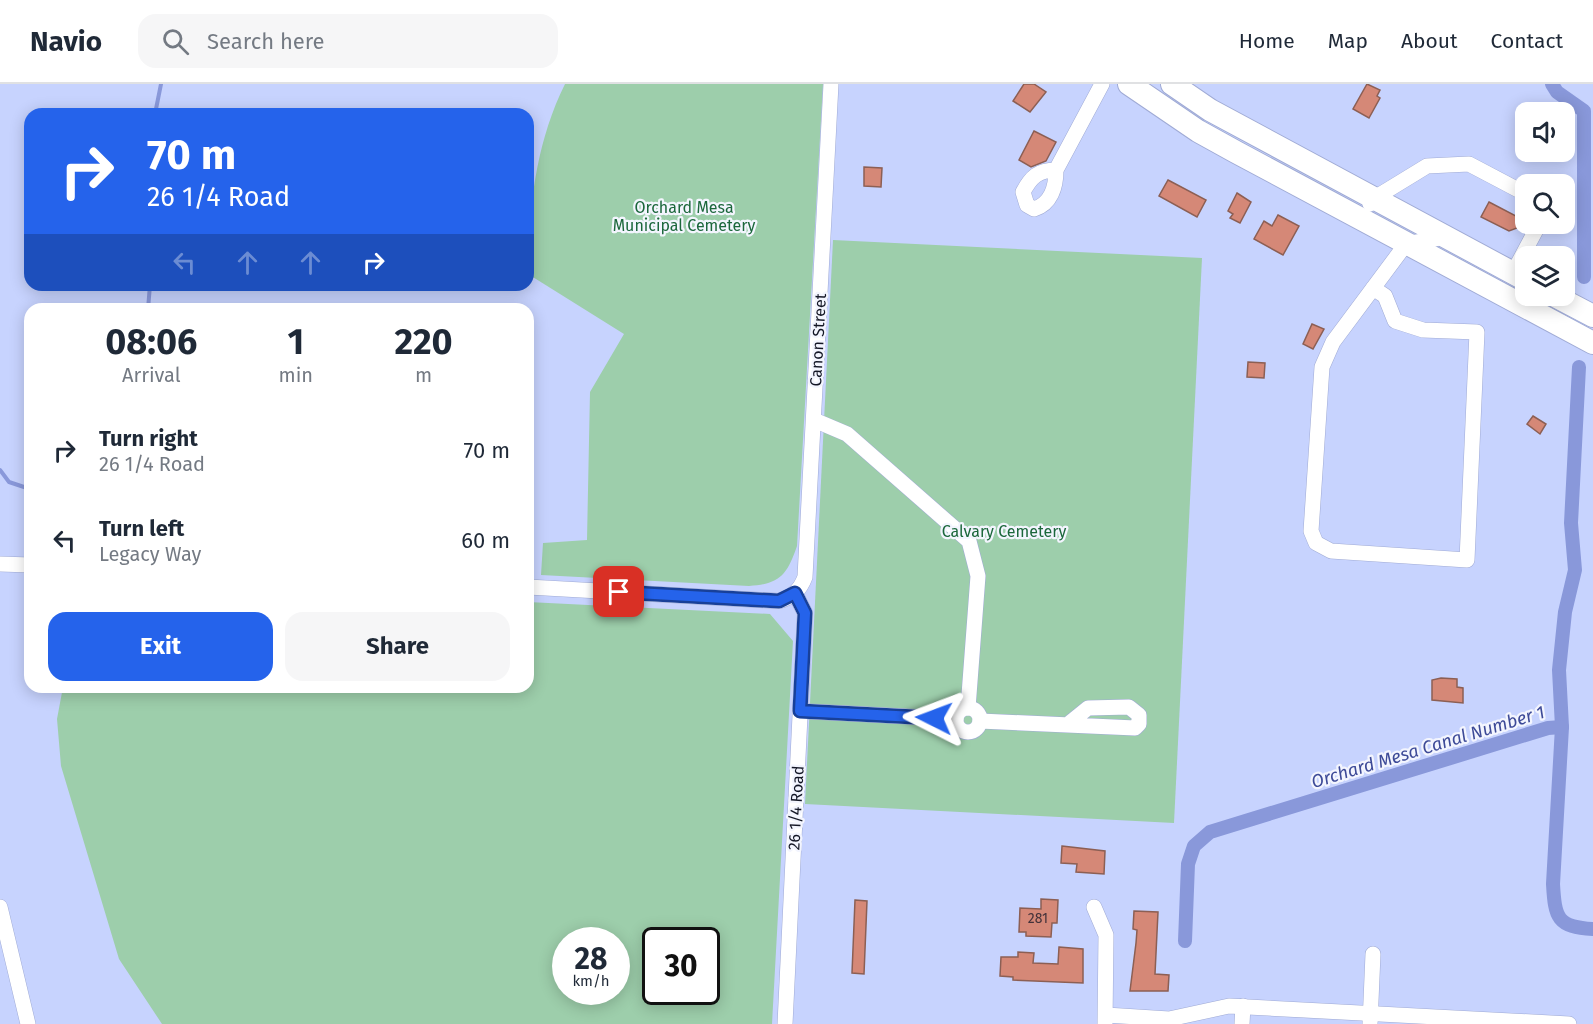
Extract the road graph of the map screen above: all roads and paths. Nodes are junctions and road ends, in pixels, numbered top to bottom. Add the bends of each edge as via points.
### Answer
1 (831, 84) edge
2 (1102, 84) edge
3 (1129, 84) edge
4 (1172, 84) edge
5 (1210, 110) junction
6 (1198, 131) junction
7 (1056, 170) dead end
8 (1515, 189) edge
9 (1373, 199) junction
10 (1362, 220) junction
11 (1445, 237) junction
12 (1406, 244) junction
13 (1515, 275) edge
14 (1373, 288) junction
15 (1574, 306) edge
16 (1593, 316) edge
17 (1593, 344) edge
18 (814, 420) junction
19 (0, 564) edge
20 (24, 566) edge
21 (534, 587) edge
22 (795, 593) junction
23 (968, 708) junction
24 (800, 711) junction
25 (956, 719) junction
26 (980, 721) junction
27 (1067, 725) dead end
28 (0, 907) edge
29 (1094, 907) dead end
30 (1374, 954) dead end
31 (1243, 1006) junction
32 (1370, 1019) edge
33 (1105, 1020) edge
34 (1498, 1022) edge
35 (28, 1024) edge
36 (785, 1024) edge
37 (1242, 1024) edge
38 (1569, 1024) edge

1 - 18 street, Canon Street
2 - 7 street
3 - 6 highway
4 - 5 highway
5 - 6 street
5 - 9 highway
6 - 10 highway
8 - 9 street via 1469,164 1427,166
9 - 10 street
9 - 11 highway
10 - 12 highway
11 - 12 street
11 - 13 highway
12 - 14 street
12 - 17 highway
14 - 14 street via 1333,342 1322,367 1311,531 1316,543 1331,551 1467,560 1478,332 1423,330 1395,321 1385,296
15 - 16 highway
18 - 22 street, Canon Street via 805,577
18 - 23 street via 847,434 969,541 978,576
19 - 20 street
21 - 22 street via 779,601
22 - 24 street, 26 1/4 Road via 805,613
23 - 25 street via 958,713
23 - 26 street via 974,710
24 - 25 street
24 - 36 street, 26 1/4 Road
25 - 26 street via 957,725 967,732 973,731
26 - 27 street
28 - 35 street
29 - 33 street via 1106,935
30 - 32 street
31 - 32 street
31 - 33 street via 1170,1019
31 - 37 street
32 - 34 street
34 - 38 street

